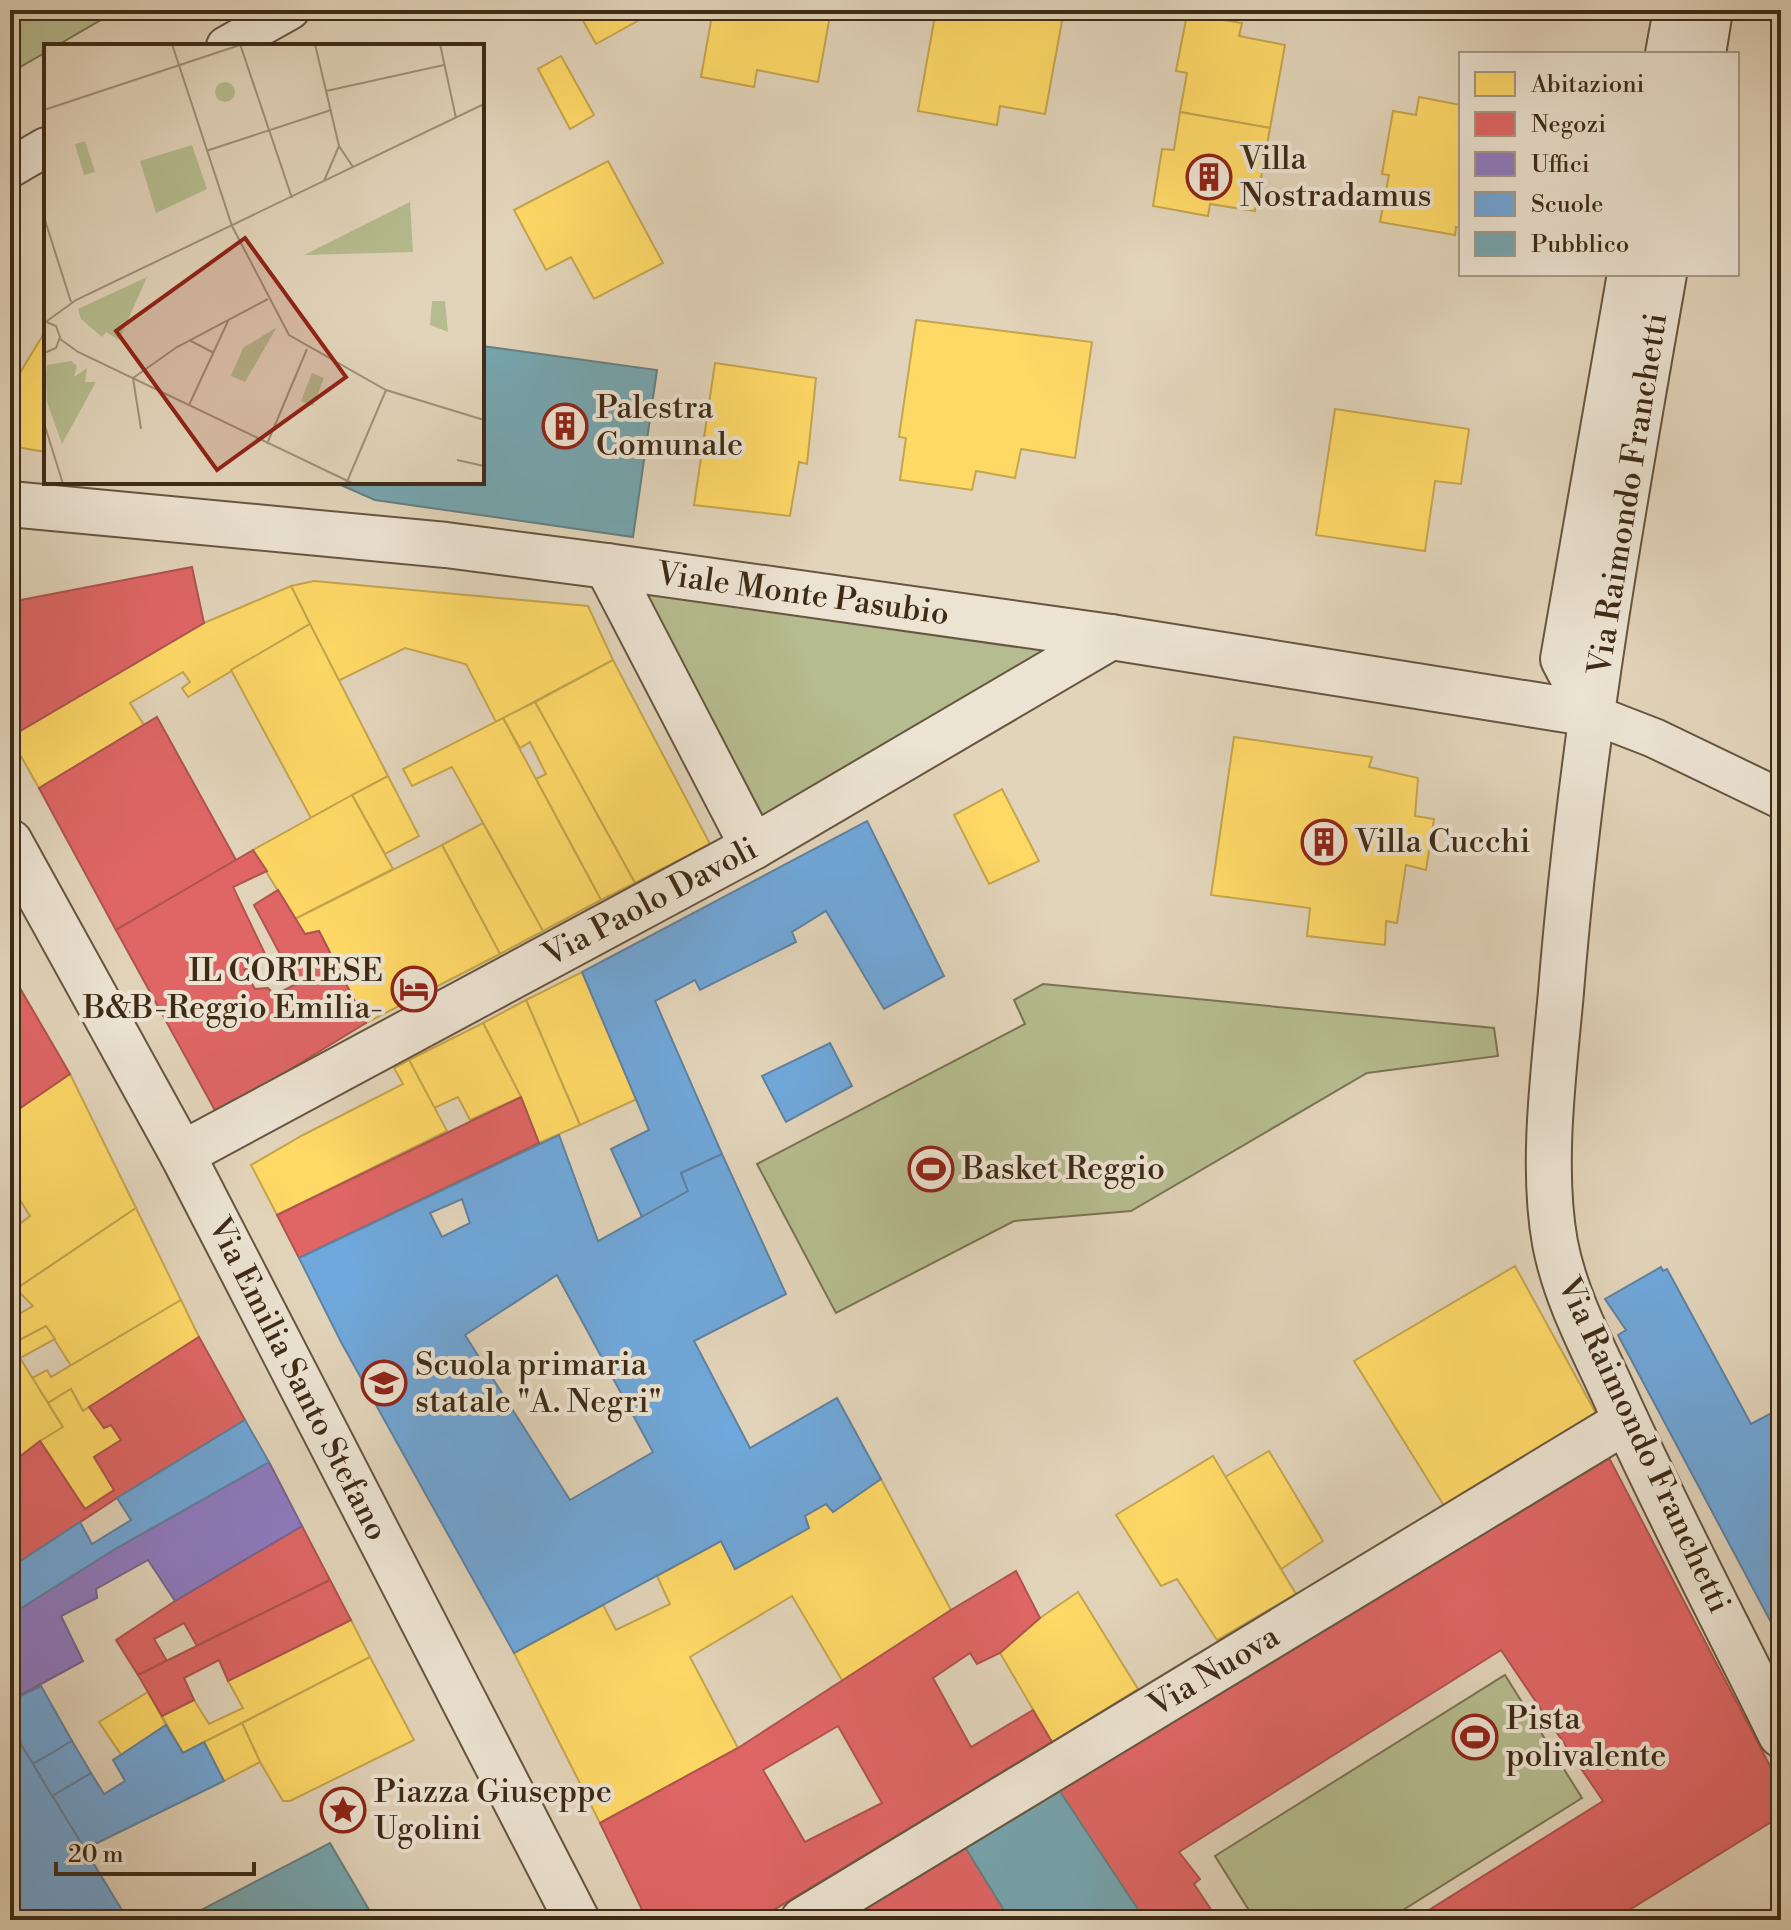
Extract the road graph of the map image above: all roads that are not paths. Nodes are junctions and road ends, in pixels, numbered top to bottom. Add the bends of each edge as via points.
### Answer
1 (290, 10) edge
2 (1676, 10) edge
3 (1710, 10) edge
4 (230, 44) edge
5 (1668, 52) edge
6 (1703, 52) edge
7 (44, 148) edge
8 (10, 168) edge
9 (1630, 276) edge
10 (1664, 276) edge
11 (10, 504) edge
12 (607, 566) junction
13 (1111, 637) junction
14 (1592, 714) junction
15 (1781, 799) edge
16 (10, 842) edge
17 (753, 847) junction
18 (182, 1154) junction
19 (1626, 1421) junction
20 (1781, 1735) edge
21 (577, 1920) edge
22 (803, 1920) edge

1 - 4 lane
2 - 5 street
3 - 6 street
7 - 8 lane
9 - 14 street, Via Raimondo Franchetti via 1563,659
10 - 14 street, Via Raimondo Franchetti
11 - 12 street, Viale Monte Pasubio via 446,545
12 - 13 street, Viale Monte Pasubio
12 - 17 street
13 - 14 street, Viale Monte Pasubio
13 - 17 street, Via Paolo Davoli
14 - 15 lane
14 - 19 street, Via Raimondo Franchetti via 1570,877 1550,1173 1555,1242 1570,1296
16 - 18 street, Via Emilia Santo Stefano
17 - 18 street, Via Paolo Davoli
18 - 21 street, Via Emilia Santo Stefano
19 - 20 street, Via Raimondo Franchetti
19 - 22 street, Via Nuova

